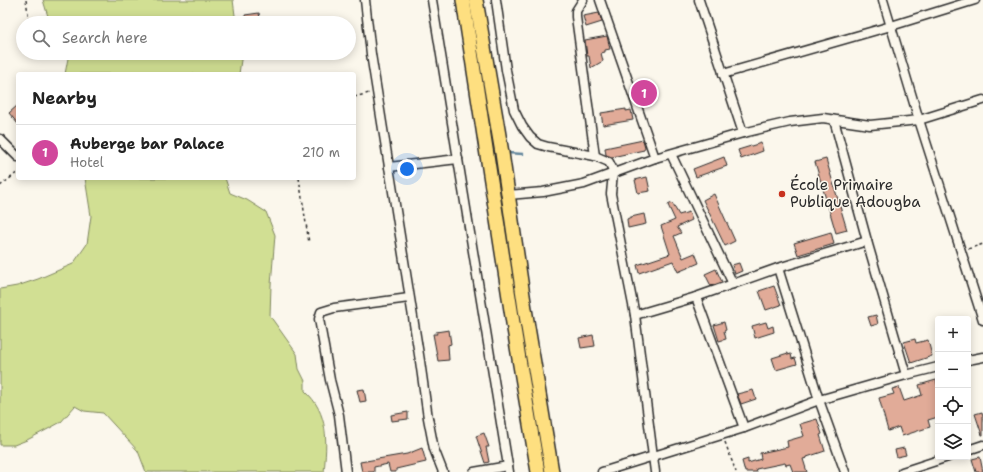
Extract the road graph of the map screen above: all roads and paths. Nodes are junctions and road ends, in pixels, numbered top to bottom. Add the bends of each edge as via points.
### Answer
1 (26, 0) edge
2 (364, 0) edge
3 (432, 0) edge
4 (463, 0) edge
5 (476, 0) edge
6 (496, 0) edge
7 (583, 0) edge
8 (600, 0) edge
9 (699, 0) edge
10 (883, 0) edge
11 (975, 0) edge
12 (28, 16) edge
13 (891, 26) junction
14 (723, 74) junction
15 (377, 92) junction
16 (356, 97) edge
17 (983, 100) edge
18 (834, 120) junction
19 (919, 120) junction
20 (743, 133) junction
21 (0, 139) edge
22 (16, 154) edge
23 (671, 154) junction
24 (596, 156) junction
25 (656, 158) junction
26 (458, 159) junction
27 (389, 167) junction
28 (613, 173) junction
29 (16, 174) edge
30 (299, 180) edge
31 (0, 186) edge
32 (508, 195) junction
33 (866, 241) junction
34 (309, 243) dead end
35 (983, 244) edge
36 (960, 251) junction
37 (778, 268) junction
38 (733, 284) junction
39 (696, 297) junction
40 (409, 298) junction
41 (635, 315) junction
42 (983, 320) edge
43 (983, 357) edge
44 (971, 359) edge
45 (935, 369) edge
46 (906, 375) junction
47 (819, 400) junction
48 (744, 428) junction
49 (722, 436) junction
50 (983, 445) edge
51 (971, 449) edge
52 (652, 458) junction
53 (939, 460) edge
54 (508, 469) edge
55 (346, 472) edge
56 (443, 472) edge
57 (474, 472) edge
58 (538, 472) edge
59 (552, 472) edge
60 (602, 472) edge
61 (655, 472) edge
62 (736, 472) edge
63 (845, 472) edge
64 (902, 472) edge

1 - 12 path
2 - 15 street
3 - 26 street
4 - 58 main road
5 - 32 main road
6 - 24 street via 510,91 514,110 522,126 538,144
7 - 24 street via 576,11 576,17
8 - 25 street
9 - 14 street
10 - 13 street
11 - 13 street
13 - 14 street
13 - 19 street
14 - 20 street
15 - 16 path
15 - 27 street
17 - 19 street
18 - 19 street via 870,125
18 - 20 street via 808,119
18 - 33 street
19 - 36 street
20 - 23 street
21 - 22 street
23 - 25 street
23 - 38 street
24 - 28 street via 609,162
25 - 28 street
26 - 27 street
26 - 54 street
27 - 40 street
28 - 32 street via 564,189
28 - 41 street via 611,194
29 - 31 path
30 - 34 path
32 - 59 main road via 524,309
33 - 37 street
33 - 46 street
35 - 36 path
36 - 42 street
37 - 38 street
37 - 47 street
38 - 39 street
39 - 41 street
39 - 48 street
40 - 55 street via 321,312 319,319 339,415
40 - 56 street via 430,429
41 - 52 street
43 - 44 street
45 - 46 street
46 - 47 street
47 - 48 street
47 - 63 street
48 - 49 street
49 - 52 street
49 - 62 path
50 - 51 street
52 - 60 street
52 - 61 street
53 - 64 street
54 - 57 street

